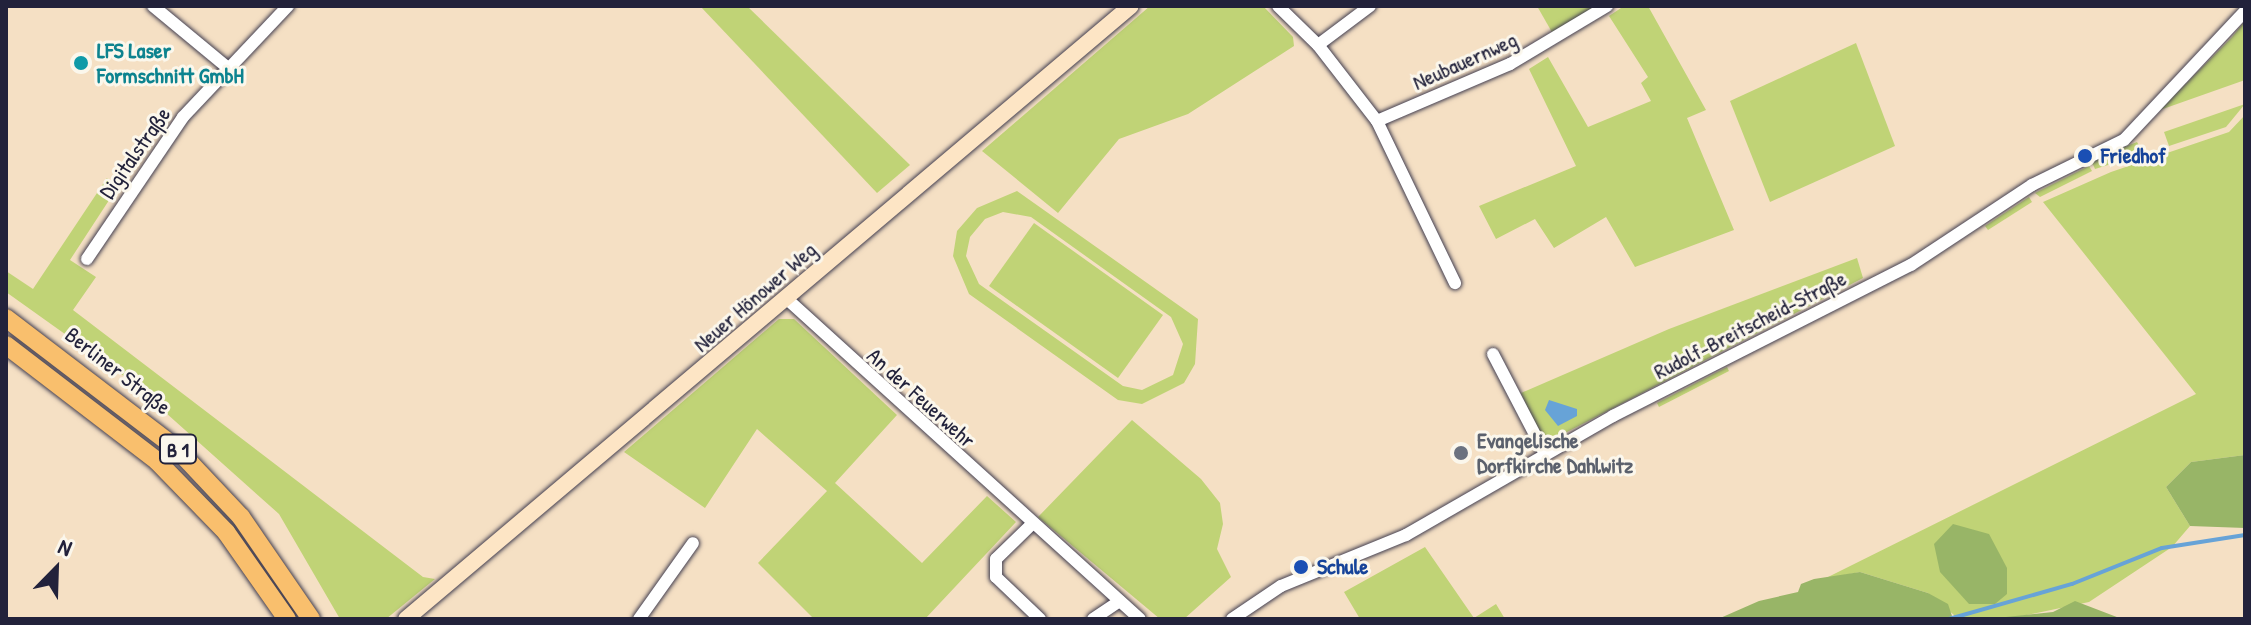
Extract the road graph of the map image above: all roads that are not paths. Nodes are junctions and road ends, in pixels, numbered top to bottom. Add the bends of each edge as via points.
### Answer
1 (153, 6) edge
2 (288, 6) edge
3 (1131, 6) edge
4 (1278, 6) edge
5 (1370, 6) edge
6 (1607, 6) edge
7 (2245, 11) edge
8 (1318, 45) junction
9 (228, 68) junction
10 (1377, 121) junction
11 (87, 259) dead end
12 (1455, 283) dead end
13 (787, 299) junction
14 (6, 318) edge
15 (6, 345) edge
16 (1493, 354) dead end
17 (1545, 454) junction
18 (1032, 524) junction
19 (693, 543) dead end
20 (1120, 601) junction
21 (1029, 608) junction
22 (410, 618) edge
23 (287, 619) edge
24 (311, 619) edge
25 (639, 619) edge
26 (1019, 619) edge
27 (1040, 619) edge
28 (1093, 619) edge
29 (1140, 619) edge
30 (1232, 619) edge

1 - 9 street
2 - 9 street, Digitalstraße
3 - 13 main road, Neuer Hönower Weg
4 - 8 street
5 - 8 street
6 - 10 street, Neubauernweg via 1521,58
7 - 17 street, Rudolf-Breitscheid-Straße via 2124,140 2032,185 1911,265
8 - 10 street
9 - 11 street, Digitalstraße via 177,125
10 - 12 street
13 - 18 street, An der Feuerwehr
13 - 22 main road, Neuer Hönower Weg
14 - 24 main road, Berliner Straße / B 1 via 122,402 197,468 269,553
15 - 23 main road, Berliner Straße / B 1 via 157,461 226,532
16 - 17 street
17 - 30 street, Rudolf-Breitscheid-Straße via 1406,535 1281,586
18 - 20 street, An der Feuerwehr
18 - 21 street via 996,559 996,577
19 - 25 street
20 - 28 street
20 - 29 street, An der Feuerwehr
21 - 26 street
21 - 27 street

